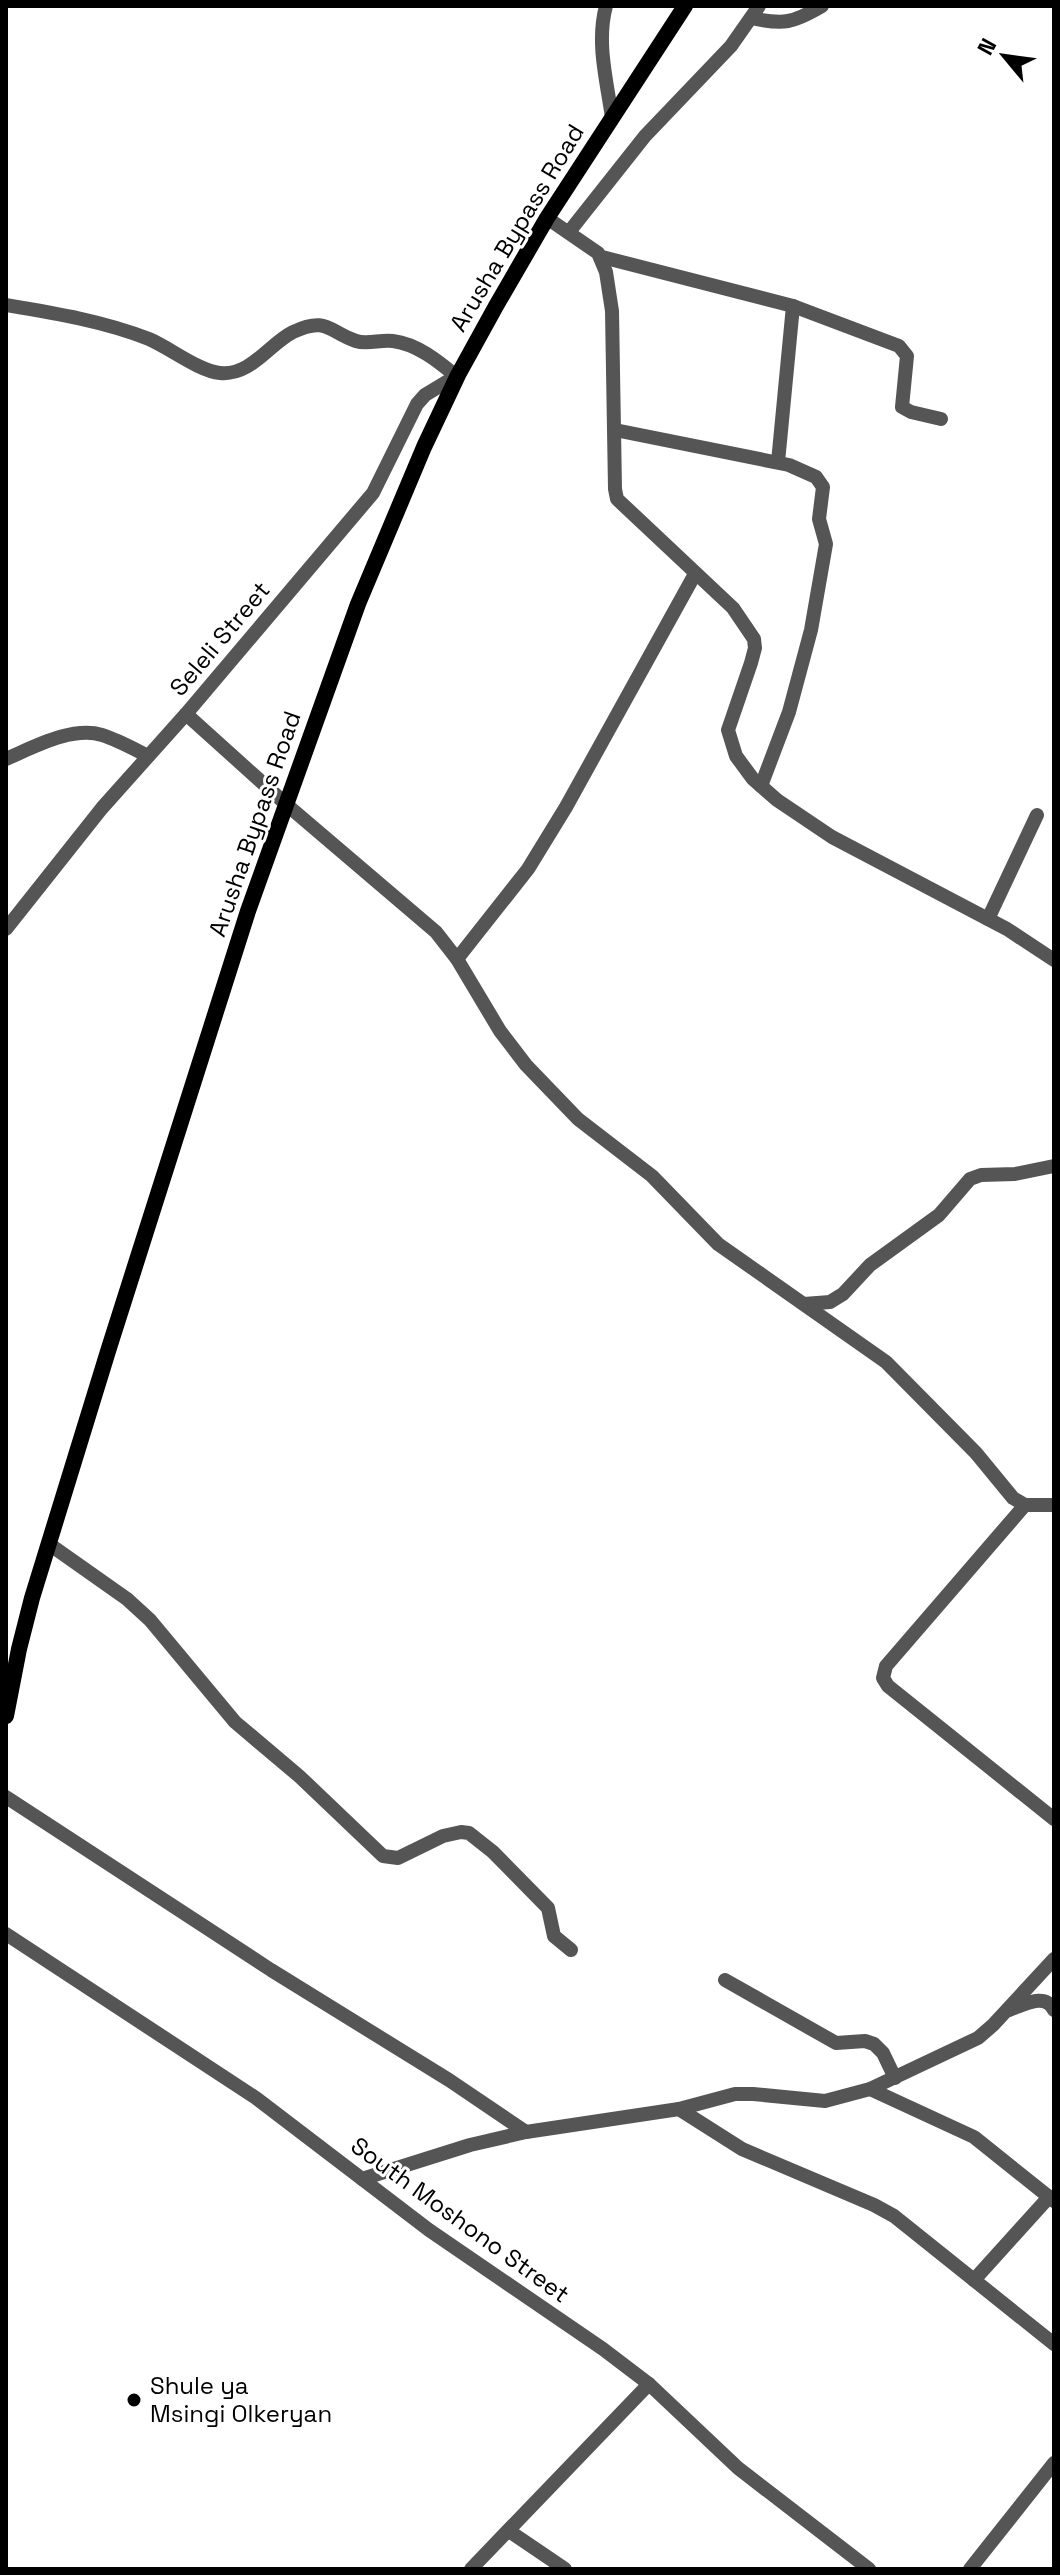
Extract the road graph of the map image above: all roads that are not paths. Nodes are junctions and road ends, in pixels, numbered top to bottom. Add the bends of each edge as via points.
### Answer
1 (606, 6) edge
2 (685, 6) edge
3 (822, 6) edge
4 (755, 12) edge
5 (612, 118) junction
6 (547, 218) junction
7 (569, 232) junction
8 (602, 257) junction
9 (6, 305) edge
10 (793, 306) junction
11 (457, 376) junction
12 (941, 419) dead end
13 (615, 430) junction
14 (778, 462) junction
15 (695, 574) junction
16 (186, 714) junction
17 (148, 756) junction
18 (6, 759) edge
19 (761, 786) junction
20 (287, 805) junction
21 (1037, 815) dead end
22 (988, 919) junction
23 (6, 929) edge
24 (457, 959) junction
25 (1054, 960) edge
26 (1054, 1166) edge
27 (804, 1304) junction
28 (1025, 1505) junction
29 (1054, 1505) edge
30 (49, 1544) junction
31 (6, 1716) edge
32 (6, 1797) edge
33 (1054, 1819) edge
34 (6, 1934) edge
35 (571, 1950) dead end
36 (1054, 1959) edge
37 (725, 1980) dead end
38 (1007, 2010) junction
39 (1054, 2010) edge
40 (895, 2078) junction
41 (870, 2089) junction
42 (679, 2109) junction
43 (526, 2132) junction
44 (362, 2179) junction
45 (1052, 2199) edge
46 (974, 2280) junction
47 (1054, 2344) edge
48 (649, 2384) junction
49 (1054, 2463) edge
50 (509, 2531) junction
51 (471, 2569) edge
52 (565, 2569) edge
53 (869, 2569) edge
54 (970, 2569) edge

1 - 5 street via 601,45
2 - 5 main road, Arusha Bypass Road
3 - 4 street via 787,23
4 - 7 street
5 - 6 main road, Arusha Bypass Road
6 - 7 street
6 - 11 main road, Arusha Bypass Road
7 - 8 street
8 - 10 street
8 - 13 street via 612,311
9 - 11 street via 125,331 220,373 248,366 292,333 320,326 359,342 390,340 412,346
10 - 12 street via 902,348 907,356 902,407
10 - 14 street
11 - 16 street, Seleli Street via 417,404 373,493
11 - 20 main road, Arusha Bypass Road via 364,591
13 - 14 street
13 - 15 street via 617,499
14 - 19 street via 821,481 819,519 826,544 802,668
15 - 19 street via 733,608 754,639 728,730 736,756
15 - 24 street via 528,869
16 - 17 street, Seleli Street
16 - 20 street
17 - 18 street via 90,733
17 - 23 street, Seleli Street
19 - 22 street via 832,837
20 - 24 street via 436,932
20 - 30 main road, Arusha Bypass Road via 237,945
21 - 22 street
22 - 25 street
24 - 27 street via 500,1031 578,1119 652,1176 718,1244
26 - 27 street via 970,1179 939,1215 877,1260 843,1294 830,1302
27 - 28 street via 886,1362
28 - 29 street
28 - 33 street via 886,1666 883,1678
30 - 31 main road, Arusha Bypass Road
30 - 35 street via 150,1620 235,1722 383,1856 398,1858 443,1836 469,1833 548,1908 554,1936
32 - 43 street
34 - 44 street, South Moshono Street via 256,2098
36 - 38 street
37 - 40 street via 836,2043 874,2044
38 - 39 street via 1043,2000
38 - 40 street via 968,2044
40 - 41 street
41 - 42 street via 831,2100 735,2094
41 - 45 street via 974,2137
42 - 43 street
42 - 46 street via 742,2149 885,2210
43 - 44 street
44 - 48 street, South Moshono Street
45 - 46 street
46 - 47 street
48 - 50 street
48 - 53 street, South Moshono Street via 738,2468
49 - 54 street
50 - 51 street
50 - 52 street

